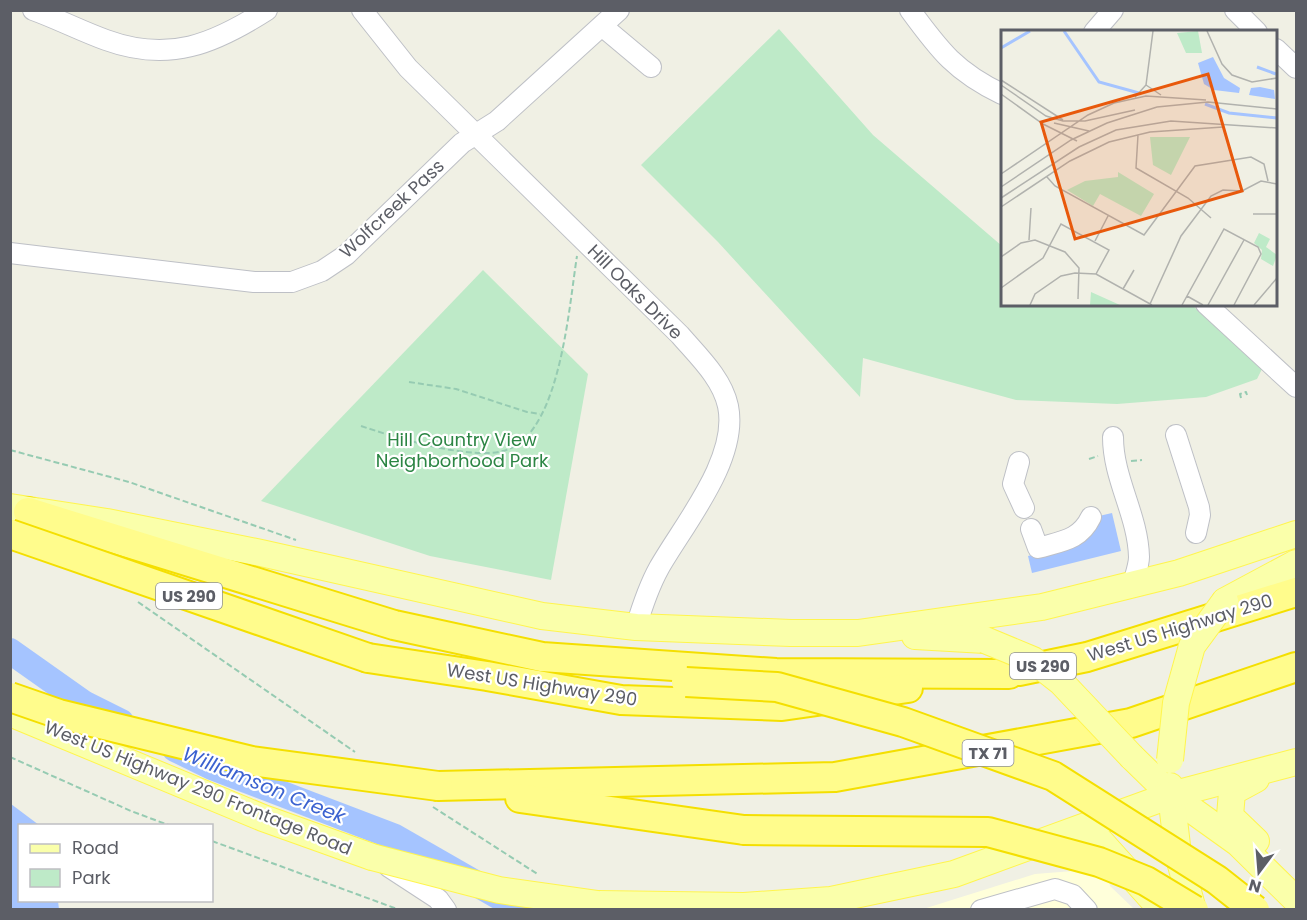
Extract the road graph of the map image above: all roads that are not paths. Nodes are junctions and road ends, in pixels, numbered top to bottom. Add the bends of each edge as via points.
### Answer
1 (33, 10) edge
2 (267, 10) edge
3 (363, 10) edge
4 (619, 10) edge
5 (910, 10) edge
6 (1113, 10) edge
7 (1235, 10) edge
8 (602, 26) junction
9 (1096, 30) edge
10 (1255, 30) edge
11 (1277, 51) edge
12 (651, 67) dead end
13 (1296, 68) edge
14 (1001, 93) edge
15 (477, 133) junction
16 (10, 253) edge
17 (1208, 306) edge
18 (1296, 387) edge
19 (1176, 435) dead end
20 (1113, 437) dead end
21 (1019, 462) dead end
22 (1024, 508) dead end
23 (19, 509) edge
24 (1091, 517) dead end
25 (1031, 529) dead end
26 (1196, 533) dead end
27 (10, 534) edge
28 (1295, 535) edge
29 (1296, 563) edge
30 (1133, 584) junction
31 (1296, 592) edge
32 (636, 627) junction
33 (858, 633) junction
34 (1296, 668) edge
35 (1009, 674) junction
36 (487, 676) junction
37 (10, 697) edge
38 (10, 713) edge
39 (1132, 757) junction
40 (1170, 760) junction
41 (1296, 762) edge
42 (1269, 771) junction
43 (1212, 786) junction
44 (1171, 795) junction
45 (435, 796) junction
46 (1132, 810) junction
47 (372, 857) junction
48 (954, 874) junction
49 (1296, 900) edge
50 (446, 909) edge
51 (981, 909) edge
52 (1087, 909) edge
53 (1162, 909) edge
54 (1193, 909) edge
55 (1255, 909) edge

1 - 2 street via 117,43 169,51 234,32
3 - 15 street, Hill Oaks Drive via 408,68
4 - 8 street, Wolfcreek Pass
5 - 14 street via 940,51 964,74
6 - 9 street
7 - 10 street
8 - 12 street
8 - 15 street, Wolfcreek Pass via 497,121
11 - 13 street
15 - 16 street, Wolfcreek Pass via 346,255 322,271 292,282 254,282
15 - 32 street, Hill Oaks Drive via 680,335 714,375 728,405 727,436 715,472 658,570
17 - 18 street
19 - 26 street via 1200,515
20 - 30 street via 1115,465 1135,528 1139,558
21 - 22 street via 1013,484
23 - 32 main road via 250,550 542,616
23 - 35 highway via 394,625 542,657 776,673
24 - 25 street via 1084,531 1038,548
27 - 36 highway, West US Highway 290 / US 290, bridge via 368,658
28 - 30 main road
29 - 40 main road, bridge via 1225,601 1192,646 1176,703
30 - 33 main road via 1042,607
31 - 35 highway, West US Highway 290 / US 290 via 1087,657
32 - 33 main road
33 - 39 main road, bridge via 985,640 1033,660 1061,682
34 - 45 highway via 1131,723 835,777
35 - 36 highway, West US Highway 290 / US 290 via 782,706 621,700
36 - 55 highway, TX 71, bridge via 777,687 903,722 1053,776 1217,880
37 - 45 highway, bridge via 59,714 252,761
38 - 47 main road, West US Highway 290 Frontage Road via 263,818
39 - 44 main road
39 - 46 main road via 1142,792
40 - 43 main road via 1181,777
40 - 44 main road
41 - 42 main road, West US Highway 290 Frontage Road
42 - 43 main road, West US Highway 290 Frontage Road
42 - 49 main road via 1232,792 1230,816 1255,840
43 - 44 main road, West US Highway 290 Frontage Road
44 - 46 main road, West US Highway 290 Frontage Road
44 - 49 main road via 1238,843
44 - 54 main road via 1178,854
45 - 54 highway, bridge via 744,830 988,832 1099,862 1146,881
46 - 48 main road, West US Highway 290 Frontage Road
47 - 48 main road, West US Highway 290 Frontage Road, bridge via 499,890 598,904 744,906 831,900
47 - 50 street, bridge via 429,892
48 - 53 main road via 1073,842 1101,842
51 - 52 street via 1055,889 1073,895

